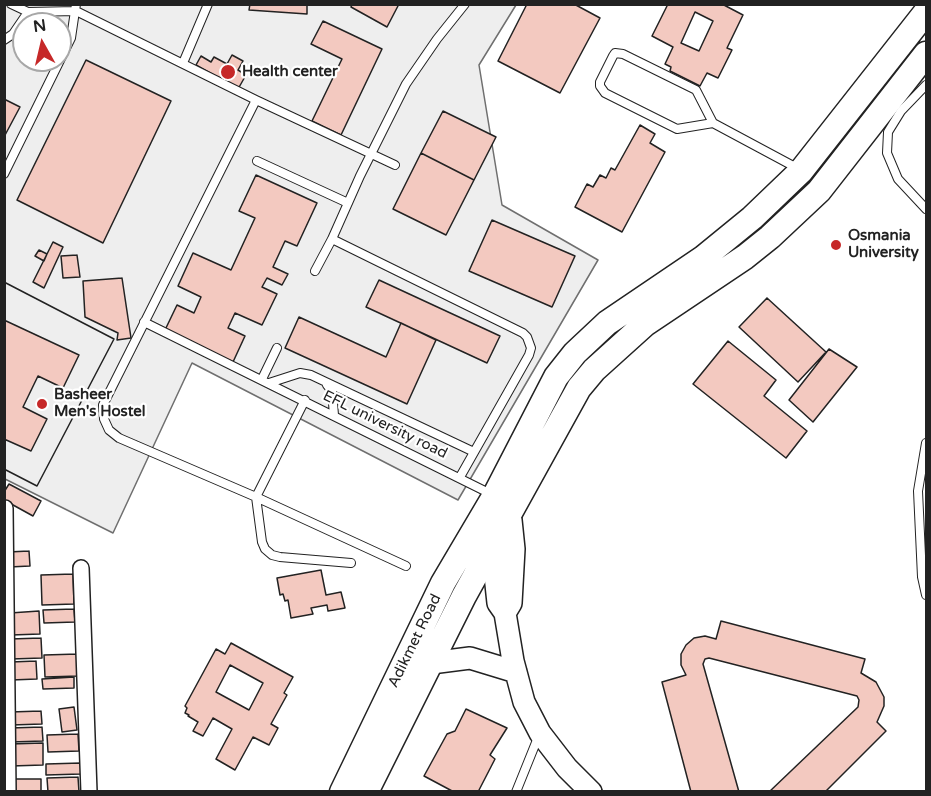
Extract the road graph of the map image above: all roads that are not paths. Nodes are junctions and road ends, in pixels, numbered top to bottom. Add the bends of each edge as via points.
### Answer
1 (11, 4) edge
2 (208, 4) edge
3 (465, 4) edge
4 (76, 8) edge
5 (28, 12) joint
6 (927, 12) edge
7 (927, 54) edge
8 (183, 63) junction
9 (927, 85) edge
10 (256, 100) junction
11 (713, 123) junction
12 (370, 154) junction
13 (257, 161) dead end
14 (395, 165) dead end
15 (801, 171) junction
16 (4, 174) edge
17 (348, 203) junction
18 (927, 209) edge
19 (332, 239) junction
20 (315, 271) dead end
21 (144, 322) junction
22 (278, 348) dead end
23 (266, 381) junction
24 (324, 381) junction
25 (305, 400) junction
26 (334, 415) junction
27 (927, 443) edge
28 (474, 452) junction
29 (460, 477) junction
30 (256, 497) junction
31 (502, 503) junction
32 (5, 508) edge
33 (5, 539) edge
34 (351, 563) dead end
35 (406, 566) dead end
36 (81, 568) dead end
37 (927, 594) edge
38 (431, 663) junction
39 (516, 672) junction
40 (540, 733) junction
41 (8, 792) edge
42 (89, 792) edge
43 (342, 792) edge
44 (366, 792) edge
45 (516, 792) edge
46 (591, 792) edge

1 - 5 lane
2 - 8 lane
3 - 12 lane via 406,84
4 - 5 lane
4 - 8 lane
4 - 16 lane via 71,38
6 - 15 main road
7 - 31 main road via 819,191 745,257 645,324 594,370
8 - 10 lane
9 - 18 lane via 900,111 888,132 887,153 898,179
10 - 12 lane
10 - 21 lane
11 - 11 lane via 677,129 605,93 600,82 615,53 696,90
11 - 15 lane
12 - 14 lane
12 - 17 lane
13 - 17 lane
15 - 31 main road via 712,252 607,322 575,353 556,377
17 - 19 lane
19 - 20 lane
19 - 28 lane via 527,337 529,355
21 - 23 lane, EFL university road
21 - 30 lane via 103,405 109,430 119,438
22 - 23 lane
23 - 24 lane via 300,373
23 - 25 lane, EFL university road
24 - 26 lane via 332,391
24 - 28 lane
25 - 26 lane, EFL university road
25 - 30 lane
26 - 29 lane, EFL university road
27 - 37 lane via 918,490 922,577
28 - 29 lane
29 - 31 lane, EFL university road
30 - 34 lane via 262,542 272,555
30 - 35 lane
31 - 38 main road, Adikmet Road
31 - 39 main road via 514,549 511,603 505,613
31 - 43 main road, Adikmet Road via 443,583
32 - 33 street
33 - 41 street
36 - 42 street
38 - 39 main road via 470,658
38 - 44 main road, Adikmet Road
39 - 40 main road via 524,702
40 - 45 lane
40 - 46 main road

